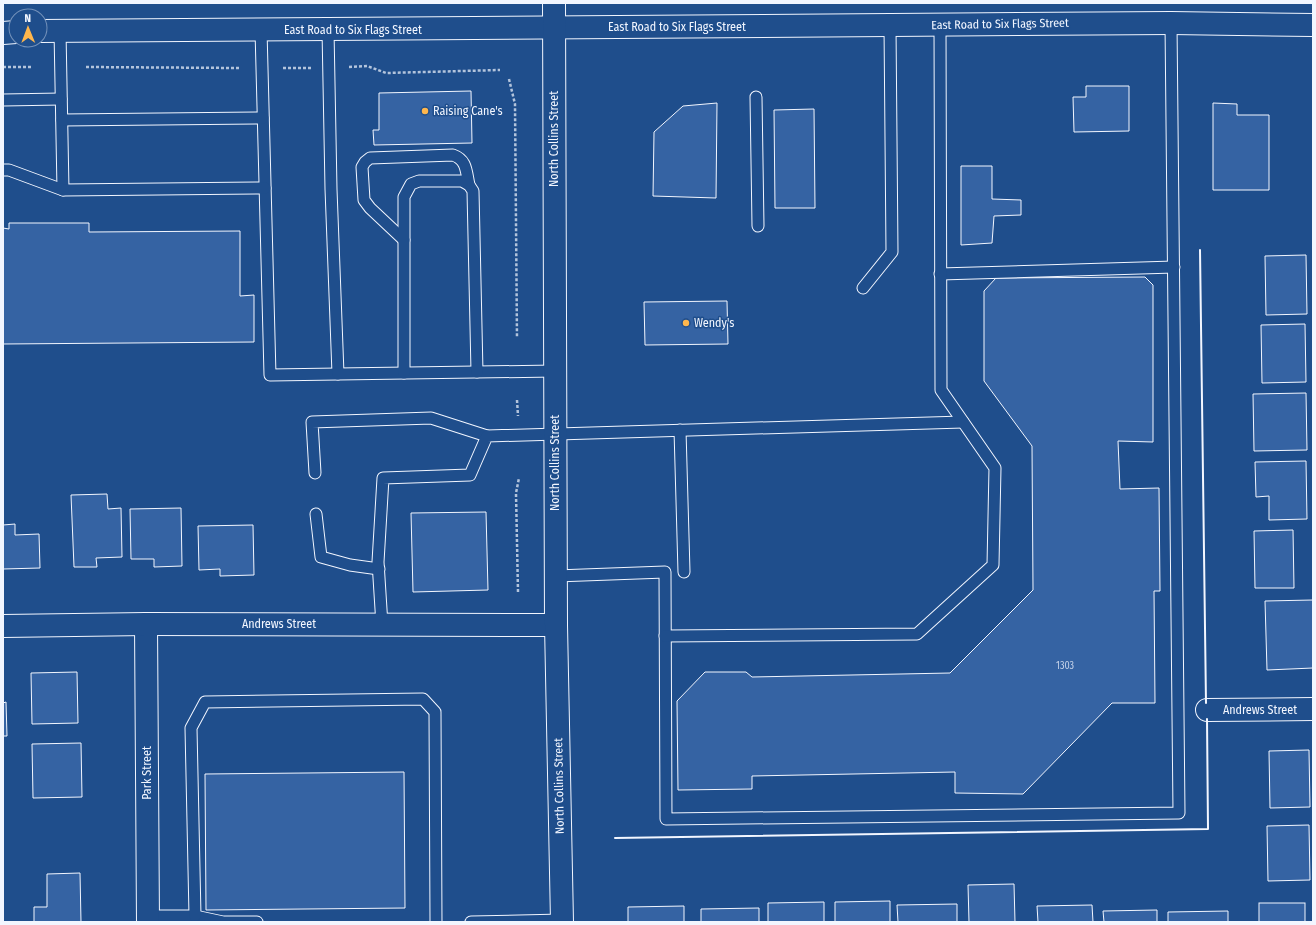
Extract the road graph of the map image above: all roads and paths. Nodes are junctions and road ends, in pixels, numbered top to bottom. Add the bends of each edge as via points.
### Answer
1 (554, 3) edge
2 (1171, 23) junction
3 (940, 25) junction
4 (1313, 25) edge
5 (890, 26) junction
6 (554, 29) junction
7 (261, 30) junction
8 (328, 30) junction
9 (50, 31) edge
10 (349, 66) dead end
11 (3, 67) edge
12 (33, 67) dead end
13 (86, 67) dead end
14 (240, 68) dead end
15 (283, 68) dead end
16 (314, 68) dead end
17 (500, 70) dead end
18 (509, 80) dead end
19 (756, 97) dead end
20 (61, 99) junction
21 (3, 100) edge
22 (263, 118) junction
23 (62, 120) junction
24 (3, 170) edge
25 (468, 184) junction
26 (265, 188) junction
27 (63, 190) junction
28 (758, 226) dead end
29 (404, 240) junction
30 (1174, 267) junction
31 (940, 274) junction
32 (863, 288) dead end
33 (517, 338) dead end
34 (555, 371) junction
35 (477, 372) junction
36 (404, 373) junction
37 (338, 374) junction
38 (517, 400) dead end
39 (518, 416) dead end
40 (963, 422) junction
41 (680, 430) junction
42 (555, 434) junction
43 (487, 436) junction
44 (315, 473) dead end
45 (519, 478) dead end
46 (316, 514) dead end
47 (379, 569) junction
48 (684, 572) dead end
49 (556, 576) junction
50 (518, 592) dead end
51 (146, 624) junction
52 (382, 625) junction
53 (556, 625) junction
54 (3, 626) edge
55 (665, 636) junction
56 (1313, 709) edge
57 (1206, 710) dead end
58 (195, 916) junction
59 (148, 919) edge
60 (562, 921) edge
61 (257, 922) edge
62 (436, 922) edge
63 (471, 922) edge

1 - 6 street, North Collins Street
2 - 3 street, East Road to Six Flags Street
2 - 4 street, East Road to Six Flags Street
2 - 30 lane
3 - 5 street, East Road to Six Flags Street
3 - 31 lane
5 - 6 street, East Road to Six Flags Street
5 - 32 lane via 892,252
6 - 8 street, East Road to Six Flags Street
6 - 34 street, North Collins Street
7 - 8 street, East Road to Six Flags Street
7 - 9 street, East Road to Six Flags Street
7 - 22 lane
8 - 37 lane
9 - 20 lane
10 - 17 path via 367,66 386,73
11 - 12 path
13 - 14 path
15 - 16 path
18 - 33 path via 515,104
19 - 28 lane
20 - 21 lane
20 - 23 lane
22 - 23 lane
22 - 26 lane
23 - 27 lane
24 - 27 lane
25 - 29 lane via 462,181 419,180 411,184 404,197
25 - 29 lane via 466,165 453,155 370,158 365,162 362,167 364,200
25 - 35 lane via 474,198
26 - 27 lane
26 - 37 lane via 270,375
29 - 36 lane
30 - 31 lane
30 - 55 lane via 1179,813 666,819
31 - 40 lane via 941,390
34 - 35 lane
34 - 42 street, North Collins Street
35 - 36 lane
36 - 37 lane
38 - 39 path
40 - 41 lane
40 - 55 lane via 995,468 993,565 917,634
41 - 42 lane
41 - 48 lane
42 - 43 lane
42 - 49 street, North Collins Street
43 - 44 lane via 431,418 312,422
43 - 47 lane via 470,475 384,478
45 - 50 path via 516,493
46 - 47 lane via 321,557 350,566
47 - 52 lane
49 - 53 street, North Collins Street
49 - 55 lane via 665,572
51 - 52 street, Andrews Street
51 - 54 street, Andrews Street
51 - 59 street, Park Street
52 - 53 street, Andrews Street
53 - 60 street, North Collins Street
56 - 57 street, Andrews Street
58 - 59 lane
58 - 61 lane via 223,922
58 - 62 lane via 191,728 205,702 423,699 435,712
60 - 63 lane

